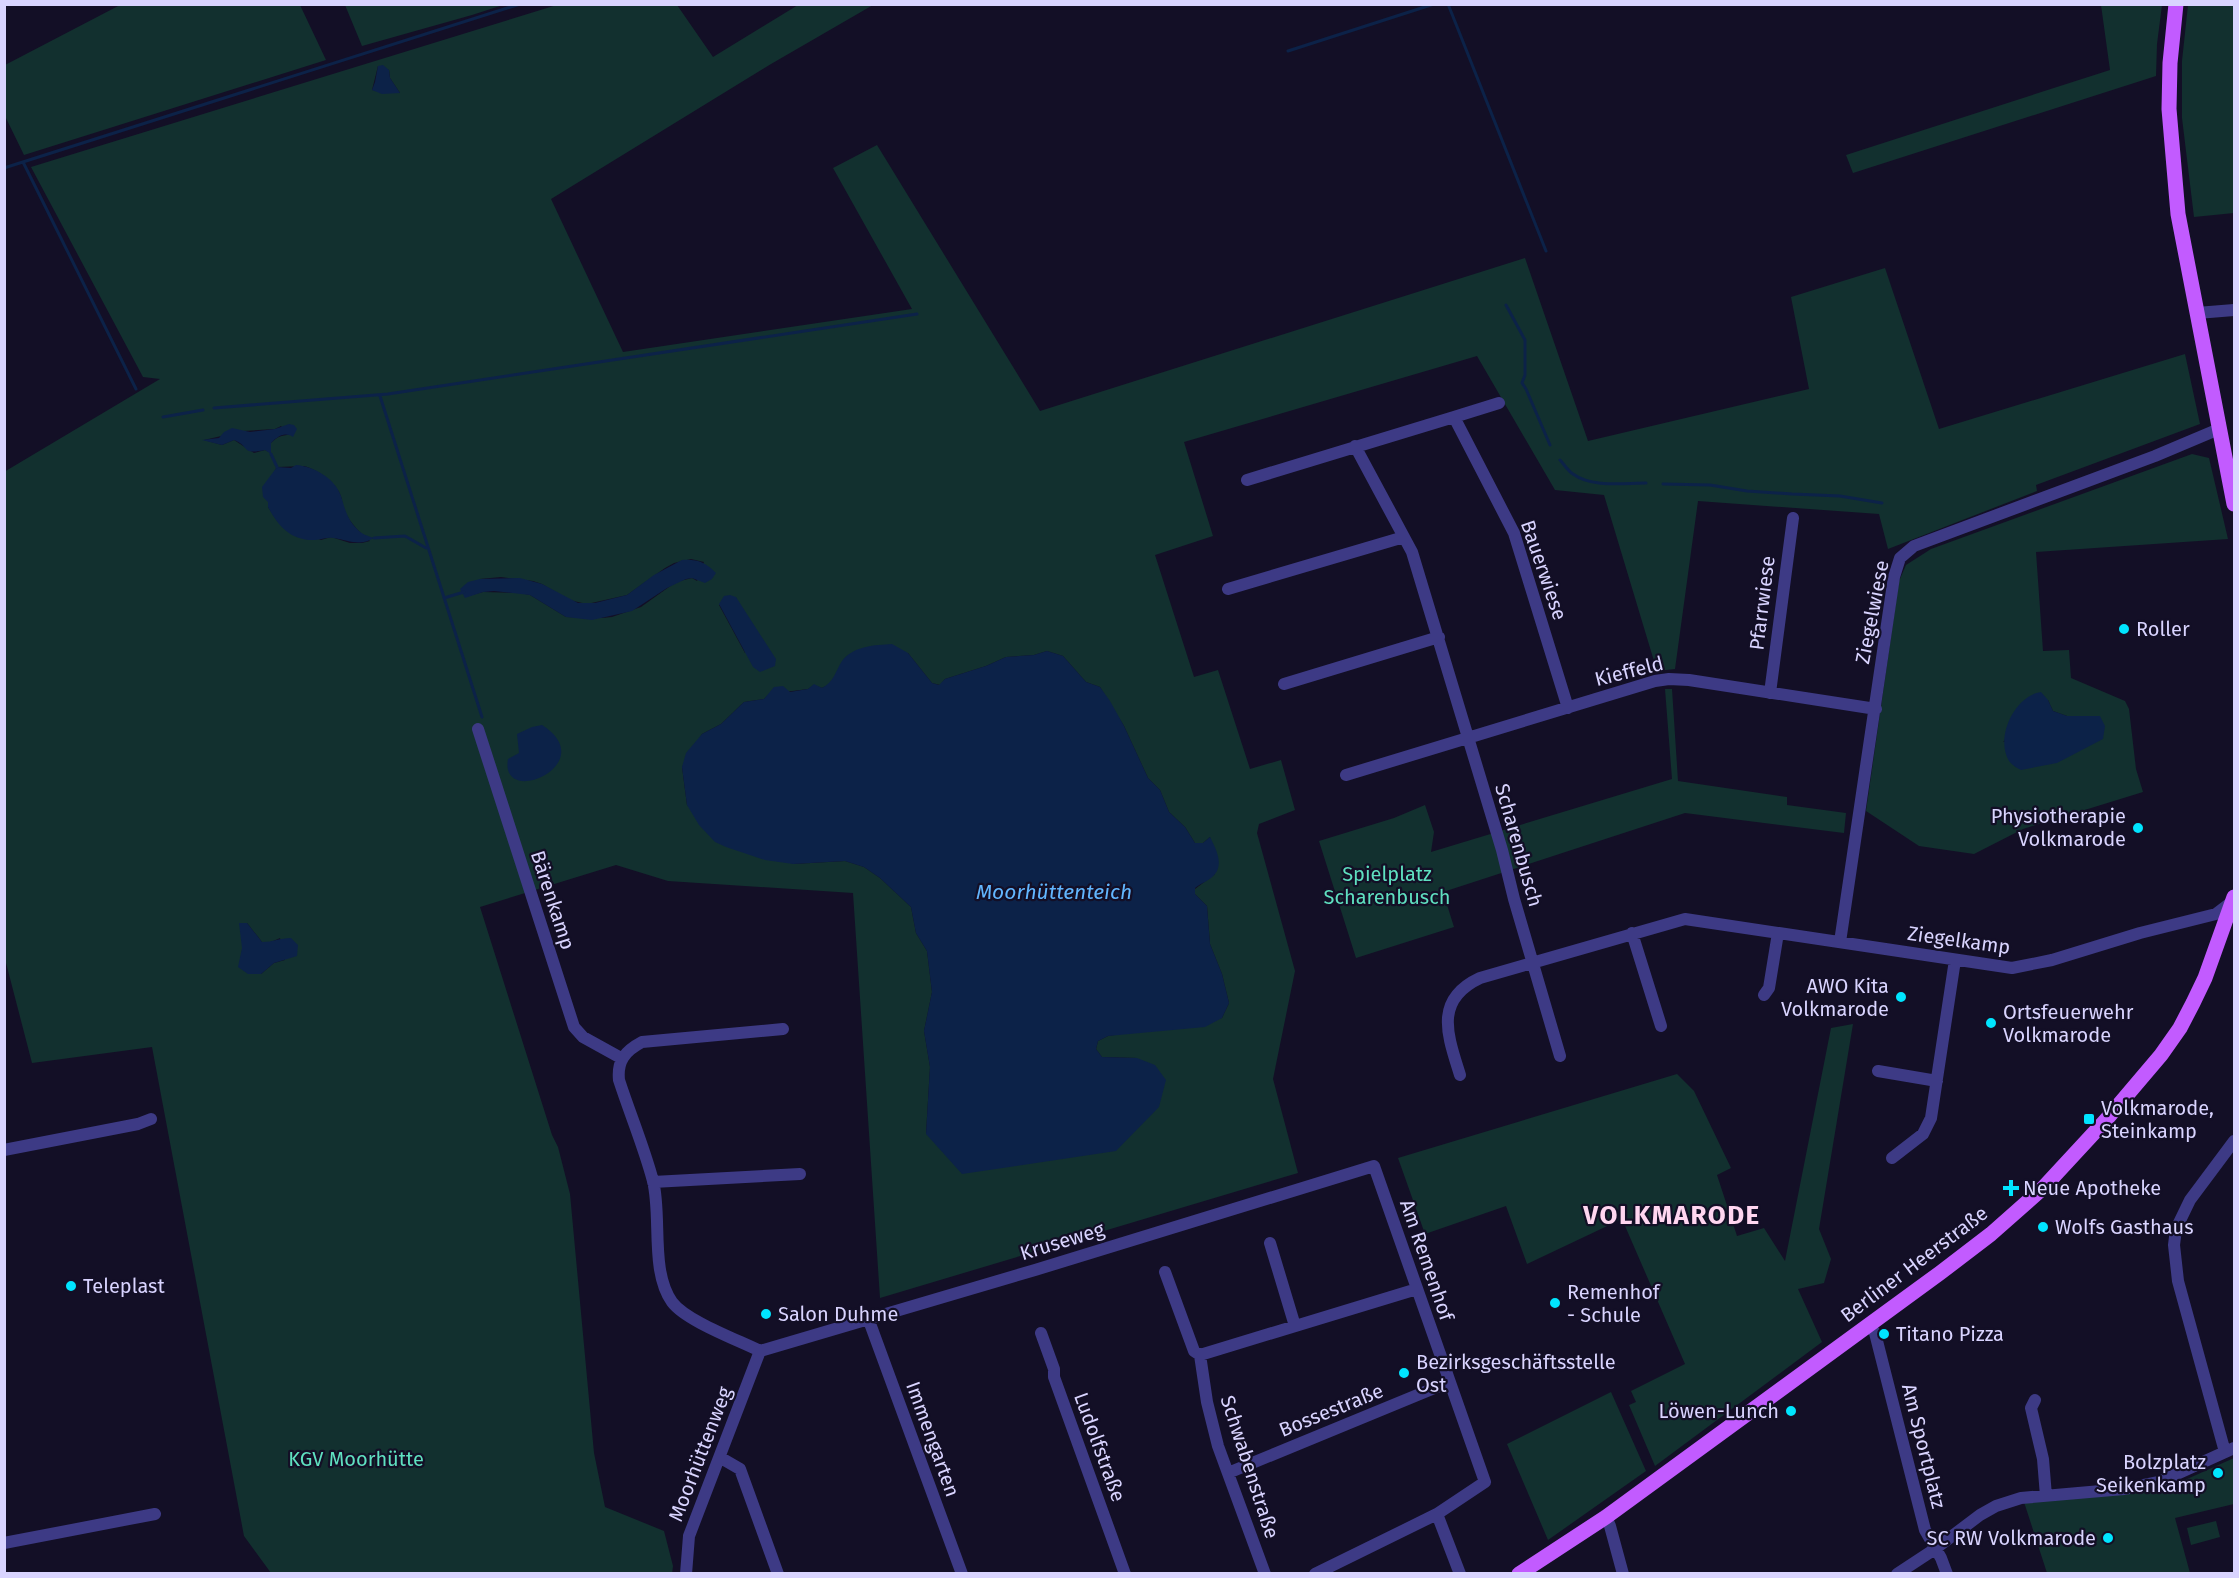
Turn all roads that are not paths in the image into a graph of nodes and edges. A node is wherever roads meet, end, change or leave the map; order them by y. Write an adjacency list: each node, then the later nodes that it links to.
1 (2176, 4): 3 (main road)
2 (2235, 310): 3 (street)
3 (2197, 313): 6 (main road)
4 (1499, 403): 5 (street)
5 (1454, 417): 7 (street); 16 (street, Bauerwiese)
6 (2219, 429): 9 (main road); 17 (street, Ziegelwiese)
7 (1355, 446): 8 (street); 11 (street, Scharenbusch)
8 (1246, 480)
9 (2235, 504)
10 (1792, 518): 15 (street, Pfarrwiese)
11 (1404, 537): 12 (street); 13 (street, Scharenbusch)
12 (1228, 590)
13 (1439, 637): 14 (street); 19 (street, Scharenbusch)
14 (1284, 684)
15 (1770, 693): 16 (street, Kieffeld); 17 (street, Kieffeld)
16 (1568, 708): 19 (street, Kieffeld)
17 (1876, 709): 24 (street, Ziegelwiese)
18 (478, 729): 31 (street, Bärenkamp)
19 (1468, 738): 20 (street); 26 (street, Scharenbusch)
20 (1346, 775)
21 (2234, 900): 25 (street, Ziegelkamp); 46 (main road, Berliner Heerstraße)
22 (1632, 933): 23 (street, Ziegelkamp); 26 (street, Ziegelkamp); 28 (street)
23 (1778, 933): 24 (street, Ziegelkamp); 27 (street)
24 (1840, 942): 25 (street, Ziegelkamp)
25 (1955, 960): 34 (street)
26 (1533, 962): 30 (street); 33 (street, Ziegelkamp)
27 (1764, 995)
28 (1661, 1026)
29 (783, 1029): 31 (street)
30 (1560, 1056)
31 (621, 1059): 41 (street)
32 (1878, 1071): 34 (street)
33 (1460, 1075)
34 (1937, 1081): 38 (street)
35 (151, 1119): 37 (street)
36 (2235, 1141): 53 (street)
37 (4, 1150)
38 (1892, 1158)
39 (1374, 1166): 44 (street, Am Remenhof); 45 (street, Kruseweg)
40 (800, 1174): 41 (street)
41 (653, 1182): 49 (street)
42 (1270, 1243): 47 (street)
43 (1165, 1272): 50 (street, Schwabenstraße)
44 (1417, 1290): 47 (street); 51 (street, Am Remenhof)
45 (868, 1318): 49 (street, Kruseweg); 64 (street, Immengarten)
46 (1869, 1324): 59 (main road, Berliner Heerstraße); 61 (street, Am Sportplatz)
47 (1296, 1326): 50 (street)
48 (1041, 1333): 65 (street, Ludolfstraße)
49 (760, 1351): 54 (street, Moorhüttenweg)
50 (1200, 1355): 55 (street, Schwabenstraße)
51 (1449, 1382): 55 (street, Bossestraße); 58 (street, Am Remenhof)
52 (2035, 1400): 56 (street)
53 (2230, 1450): 56 (street)
54 (721, 1458): 62 (street, Moorhüttenweg); 63 (street)
55 (1228, 1473): 66 (street, Schwabenstraße)
56 (2046, 1496): 61 (street)
57 (155, 1514): 60 (street)
58 (1437, 1514): 67 (street); 68 (street)
59 (1606, 1517): 69 (main road, Berliner Heerstraße); 70 (street)
60 (4, 1543)
61 (1935, 1549): 71 (street); 72 (street, Am Sportplatz)
62 (686, 1574)
63 (777, 1574)
64 (962, 1574)
65 (1125, 1574)
66 (1265, 1574)
67 (1315, 1574)
68 (1461, 1574)
69 (1519, 1574)
70 (1623, 1574)
71 (1897, 1574)
72 (1947, 1574)

